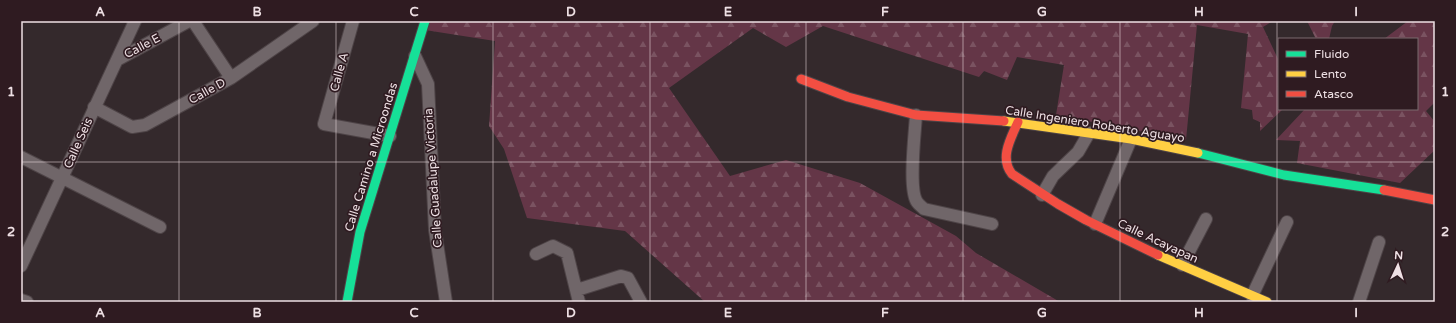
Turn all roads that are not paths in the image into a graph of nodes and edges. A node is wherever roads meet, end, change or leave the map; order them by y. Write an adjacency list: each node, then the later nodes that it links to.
1 (135, 21): 8 (street, Calle Seis)
2 (189, 21): 8 (street, Calle E)
3 (193, 21): 9 (street)
4 (313, 21): 9 (street, Calle D)
5 (353, 21): 15 (street, Calle A)
6 (425, 21): 7 (street, Calle Camino a Microondas)
7 (415, 56): 15 (street, Calle Camino a Microondas); 36 (street, Calle Guadalupe Victoria)
8 (117, 60): 11 (street, Calle Seis)
9 (231, 78): 11 (street, Calle D)
10 (801, 79): 12 (street, Calle Ingeniero Roberto Aguayo)
11 (94, 107): 18 (street, Calle Seis)
12 (916, 115): 13 (street, Calle Ingeniero Roberto Aguayo); 23 (street)
13 (1018, 122): 14 (street, Calle Ingeniero Roberto Aguayo); 19 (street, Calle Acayapan)
14 (1089, 133): 16 (street, Calle Ingeniero Roberto Aguayo); 19 (street)
15 (390, 136): 35 (street, Calle Camino a Microondas)
16 (1131, 139): 20 (street, Calle Ingeniero Roberto Aguayo); 24 (street)
17 (21, 157): 18 (street)
18 (62, 178): 25 (street); 27 (street, Calle Seis)
19 (1042, 195): 24 (street, Calle Acayapan)
20 (1435, 200)
21 (1206, 220): 30 (street)
22 (1286, 222): 32 (street)
23 (992, 224)
24 (1096, 224): 30 (street, Calle Acayapan)
25 (160, 227)
26 (1379, 242): 39 (street)
27 (24, 253): 29 (street, Calle Seis)
28 (536, 254): 31 (street)
29 (21, 266)
30 (1182, 266): 32 (street, Calle Acayapan)
31 (578, 296): 37 (street)
32 (1252, 296): 38 (street, Calle Acayapan)
33 (21, 300): 34 (street)
34 (27, 302)
35 (347, 302)
36 (446, 302)
37 (641, 302)
38 (1267, 302)
39 (1359, 302)

